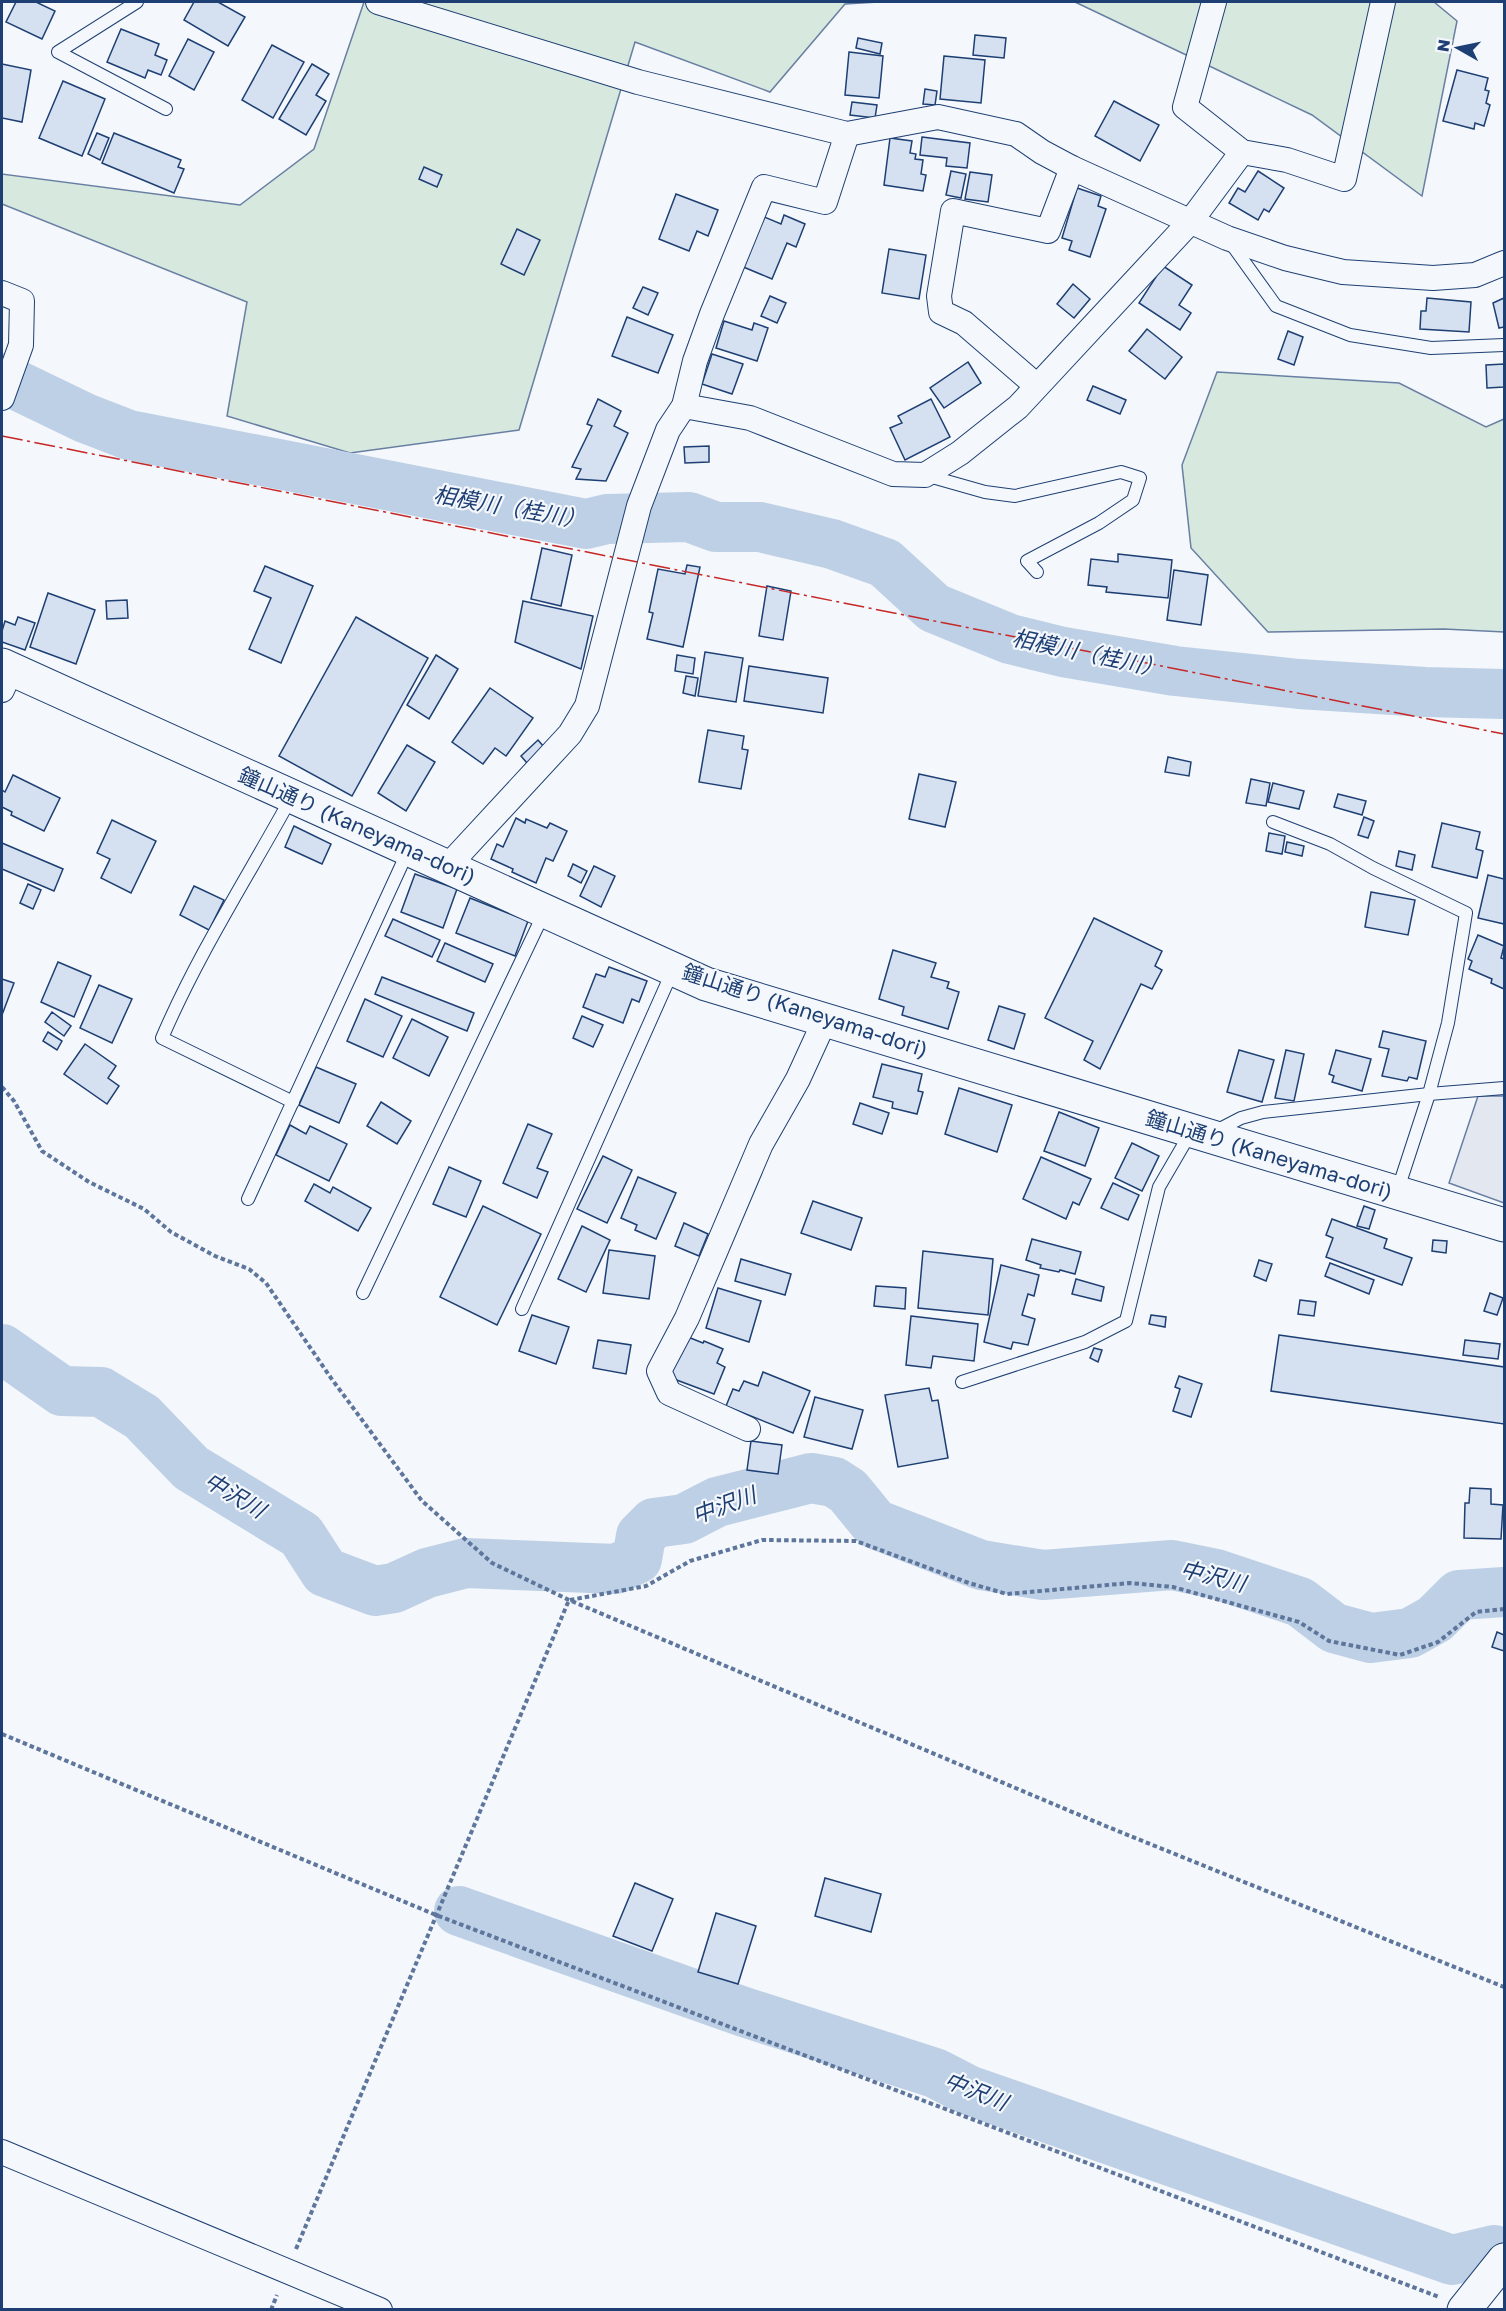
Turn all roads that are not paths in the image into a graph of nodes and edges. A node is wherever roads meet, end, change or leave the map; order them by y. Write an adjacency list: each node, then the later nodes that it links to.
1 (137, 2): 5 (lane)
2 (378, 2): 6 (street)
3 (1214, 2): 7 (street)
4 (1383, 2): 7 (street)
5 (166, 109)
6 (847, 134): 8 (street); 16 (street)
7 (1242, 152): 9 (street)
8 (1072, 168): 9 (street); 14 (street)
9 (1190, 222): 10 (street); 14 (street)
10 (1227, 238): 11 (street); 13 (lane)
11 (1504, 263)
12 (2, 293): 15 (street)
13 (1504, 345)
14 (1037, 386): 17 (street)
15 (2, 398)
16 (684, 406): 17 (street); 23 (street)
17 (925, 475): 18 (lane)
18 (1037, 572)
19 (5, 675): 20 (street, 鐘山通り (Kaneyama-dori))
20 (291, 796): 22 (street, 鐘山通り (Kaneyama-dori)); 29 (lane)
21 (1273, 822): 28 (lane)
22 (409, 850): 23 (street, 鐘山通り (Kaneyama-dori)); 29 (lane)
23 (447, 867): 24 (street, 鐘山通り (Kaneyama-dori))
24 (545, 911): 25 (street, 鐘山通り (Kaneyama-dori)); 34 (lane)
25 (673, 969): 26 (street, 鐘山通り (Kaneyama-dori)); 35 (lane)
26 (825, 1020): 30 (street, 鐘山通り (Kaneyama-dori)); 37 (street)
27 (1504, 1088): 28 (lane)
28 (1429, 1094): 30 (lane); 31 (lane)
29 (293, 1102): 32 (lane)
30 (1200, 1133): 31 (street, 鐘山通り (Kaneyama-dori)); 36 (lane)
31 (1396, 1193): 33 (street, 鐘山通り (Kaneyama-dori))
32 (248, 1199)
33 (1504, 1226)
34 (363, 1293)
35 (522, 1309)
36 (962, 1382)
37 (748, 1429)
38 (2, 2152): 41 (street)
39 (1504, 2260): 40 (street)
40 (1465, 2308)
41 (380, 2310)

